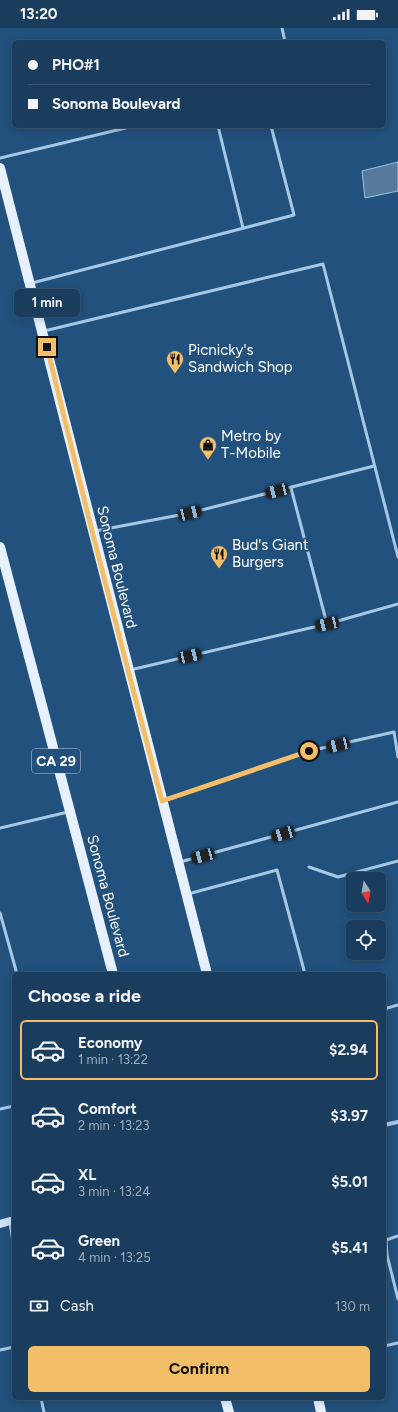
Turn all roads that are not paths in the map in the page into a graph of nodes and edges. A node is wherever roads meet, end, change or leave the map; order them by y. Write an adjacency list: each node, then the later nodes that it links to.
1 (282, 28): 2 (lane)
2 (285, 40)
3 (126, 128): 6 (lane)
4 (218, 128): 8 (lane)
5 (272, 128): 8 (lane)
6 (0, 158)
7 (0, 168): 9 (main road, Sonoma Boulevard)
8 (243, 228): 9 (lane)
9 (31, 283): 10 (main road, Sonoma Boulevard)
10 (43, 331): 11 (lane); 13 (main road, Sonoma Boulevard)
11 (374, 466): 12 (lane); 15 (lane)
12 (291, 488): 13 (lane); 17 (lane)
13 (92, 531): 18 (main road, Sonoma Boulevard)
14 (0, 547): 22 (main road, Sonoma Boulevard / CA 29)
15 (398, 557)
16 (398, 604): 17 (lane)
17 (327, 624): 18 (lane)
18 (128, 671): 20 (main road, Sonoma Boulevard)
19 (398, 757): 20 (lane)
20 (162, 801): 25 (main road, Sonoma Boulevard)
21 (398, 802): 25 (lane)
22 (70, 812): 23 (lane); 30 (main road, Sonoma Boulevard / CA 29)
23 (0, 828)
24 (398, 861): 26 (lane)
25 (178, 863): 27 (main road, Sonoma Boulevard)
26 (309, 867)
27 (186, 894): 31 (main road, Sonoma Boulevard); 32 (lane)
28 (0, 913): 29 (lane)
29 (16, 972)
30 (112, 972)
31 (206, 972)
32 (305, 972)
33 (398, 1005): 34 (lane)
34 (386, 1008)
35 (12, 1106): 36 (lane)
36 (0, 1109)
37 (398, 1122): 38 (street)
38 (386, 1125)
39 (12, 1221): 40 (street)
40 (0, 1224)
41 (398, 1236): 42 (lane)
42 (398, 1299)
43 (398, 1343): 44 (lane)
44 (386, 1346)
45 (12, 1347): 46 (lane)
46 (0, 1350)
47 (41, 1400): 50 (lane)
48 (226, 1400): 51 (main road)
49 (318, 1400): 52 (main road)
50 (44, 1412)
51 (229, 1412)
52 (321, 1412)

